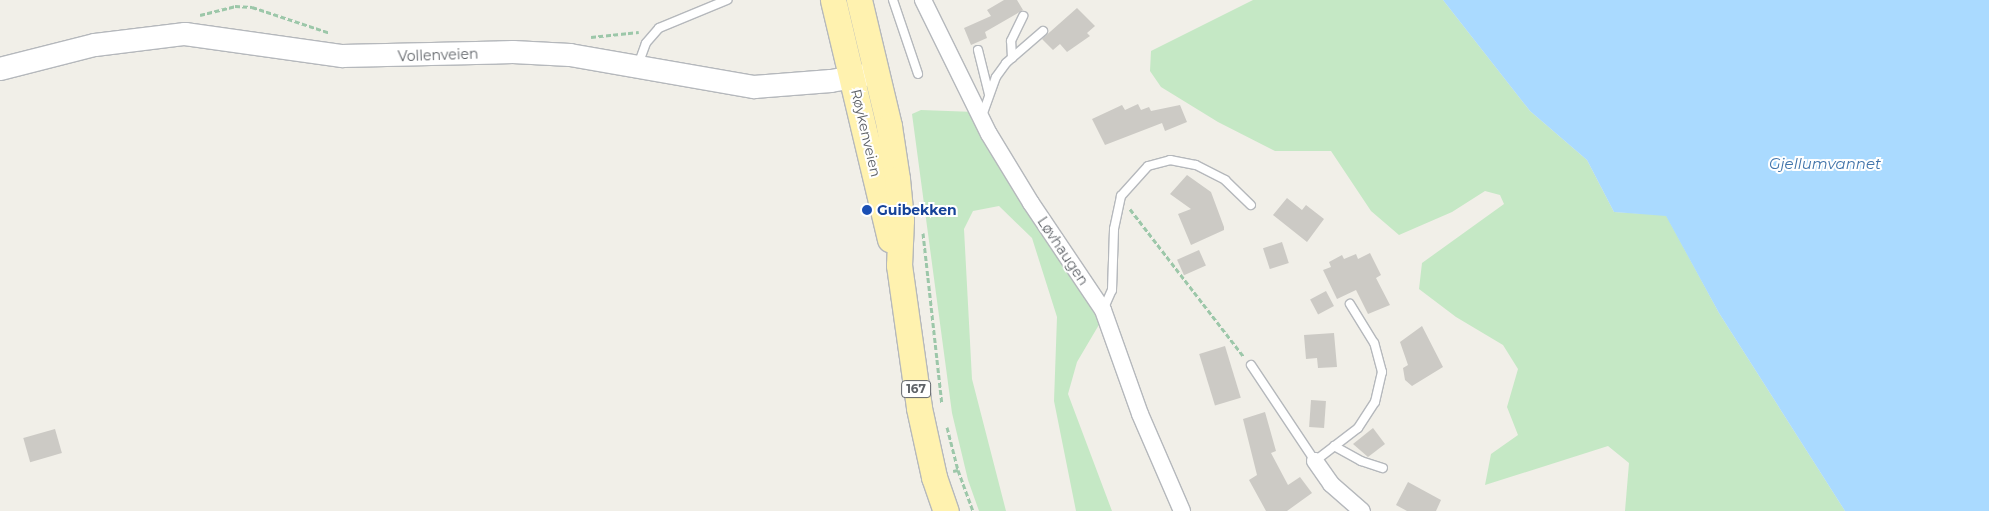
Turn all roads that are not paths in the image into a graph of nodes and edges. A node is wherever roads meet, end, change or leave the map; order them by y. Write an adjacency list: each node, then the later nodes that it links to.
1 (727, 0): 10 (lane)
2 (834, 0): 13 (main road, Røykenveien / 167)
3 (859, 0): 13 (main road, Røykenveien / 167)
4 (893, 0): 12 (lane)
5 (922, 0): 15 (street, Løvhaugen)
6 (1023, 16): 9 (lane)
7 (1043, 31): 9 (lane)
8 (978, 50): 14 (lane)
9 (1012, 58): 14 (lane)
10 (638, 66): 11 (main road, Vollenveien); 13 (main road, Vollenveien)
11 (0, 70)
12 (918, 74)
13 (865, 75): 23 (main road, Røykenveien / 167)
14 (989, 94): 15 (lane)
15 (981, 118): 18 (street, Løvhaugen)
16 (1251, 205): 18 (lane)
17 (1350, 304): 20 (lane)
18 (1103, 310): 24 (street, Løvhaugen)
19 (1251, 365): 21 (lane)
20 (1334, 446): 21 (lane); 22 (lane)
21 (1315, 461): 25 (street)
22 (1383, 468)
23 (942, 509)
24 (1182, 511)
25 (1362, 511)

